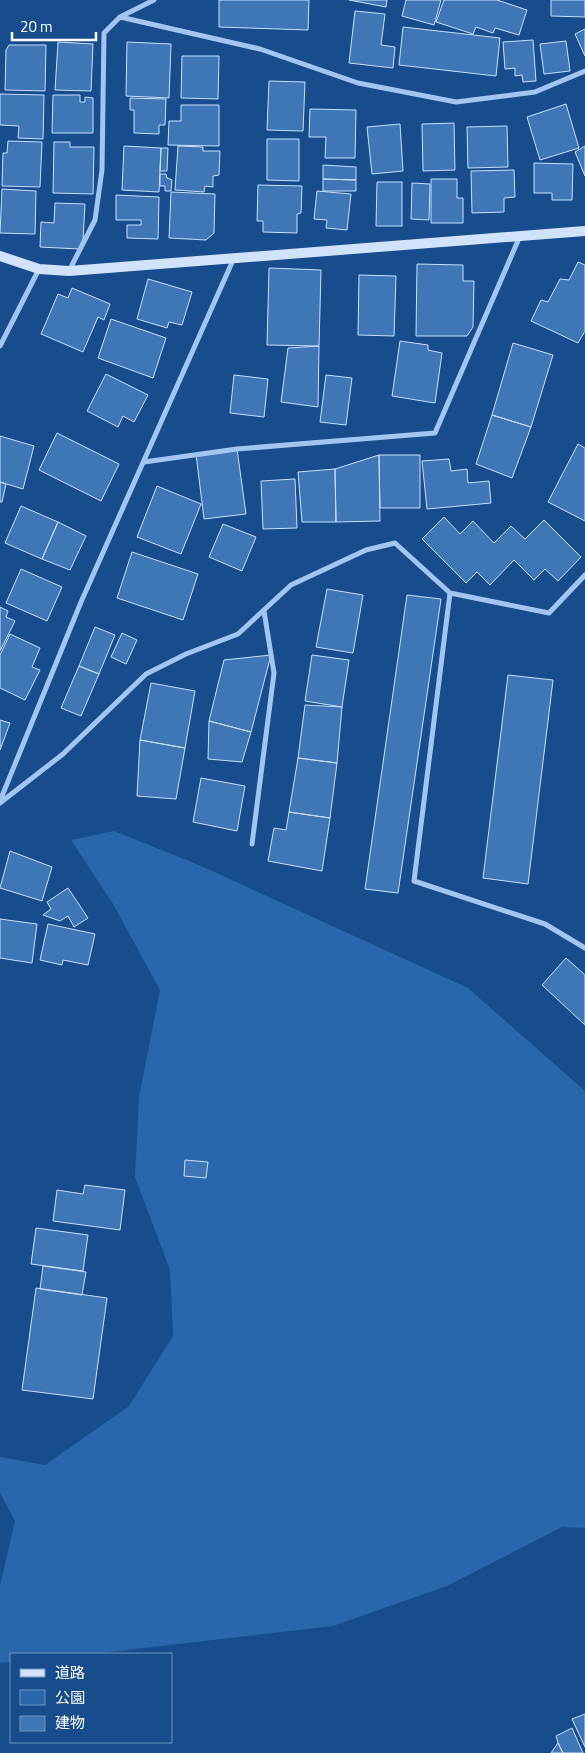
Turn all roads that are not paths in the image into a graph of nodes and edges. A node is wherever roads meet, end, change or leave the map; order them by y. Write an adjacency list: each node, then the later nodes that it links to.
1 (154, 0): 2 (street)
2 (120, 17): 3 (street); 9 (street)
3 (585, 71)
4 (582, 230): 5 (street)
5 (520, 236): 7 (street); 11 (street)
6 (0, 256): 8 (street)
7 (234, 258): 9 (street); 11 (street)
8 (39, 269): 9 (street); 10 (street)
9 (69, 271)
10 (0, 346)
11 (144, 462): 15 (street)
12 (585, 575): 13 (street)
13 (450, 594): 14 (street); 17 (street)
14 (264, 611): 15 (street); 16 (street)
15 (0, 802)
16 (252, 844)
17 (585, 948)

